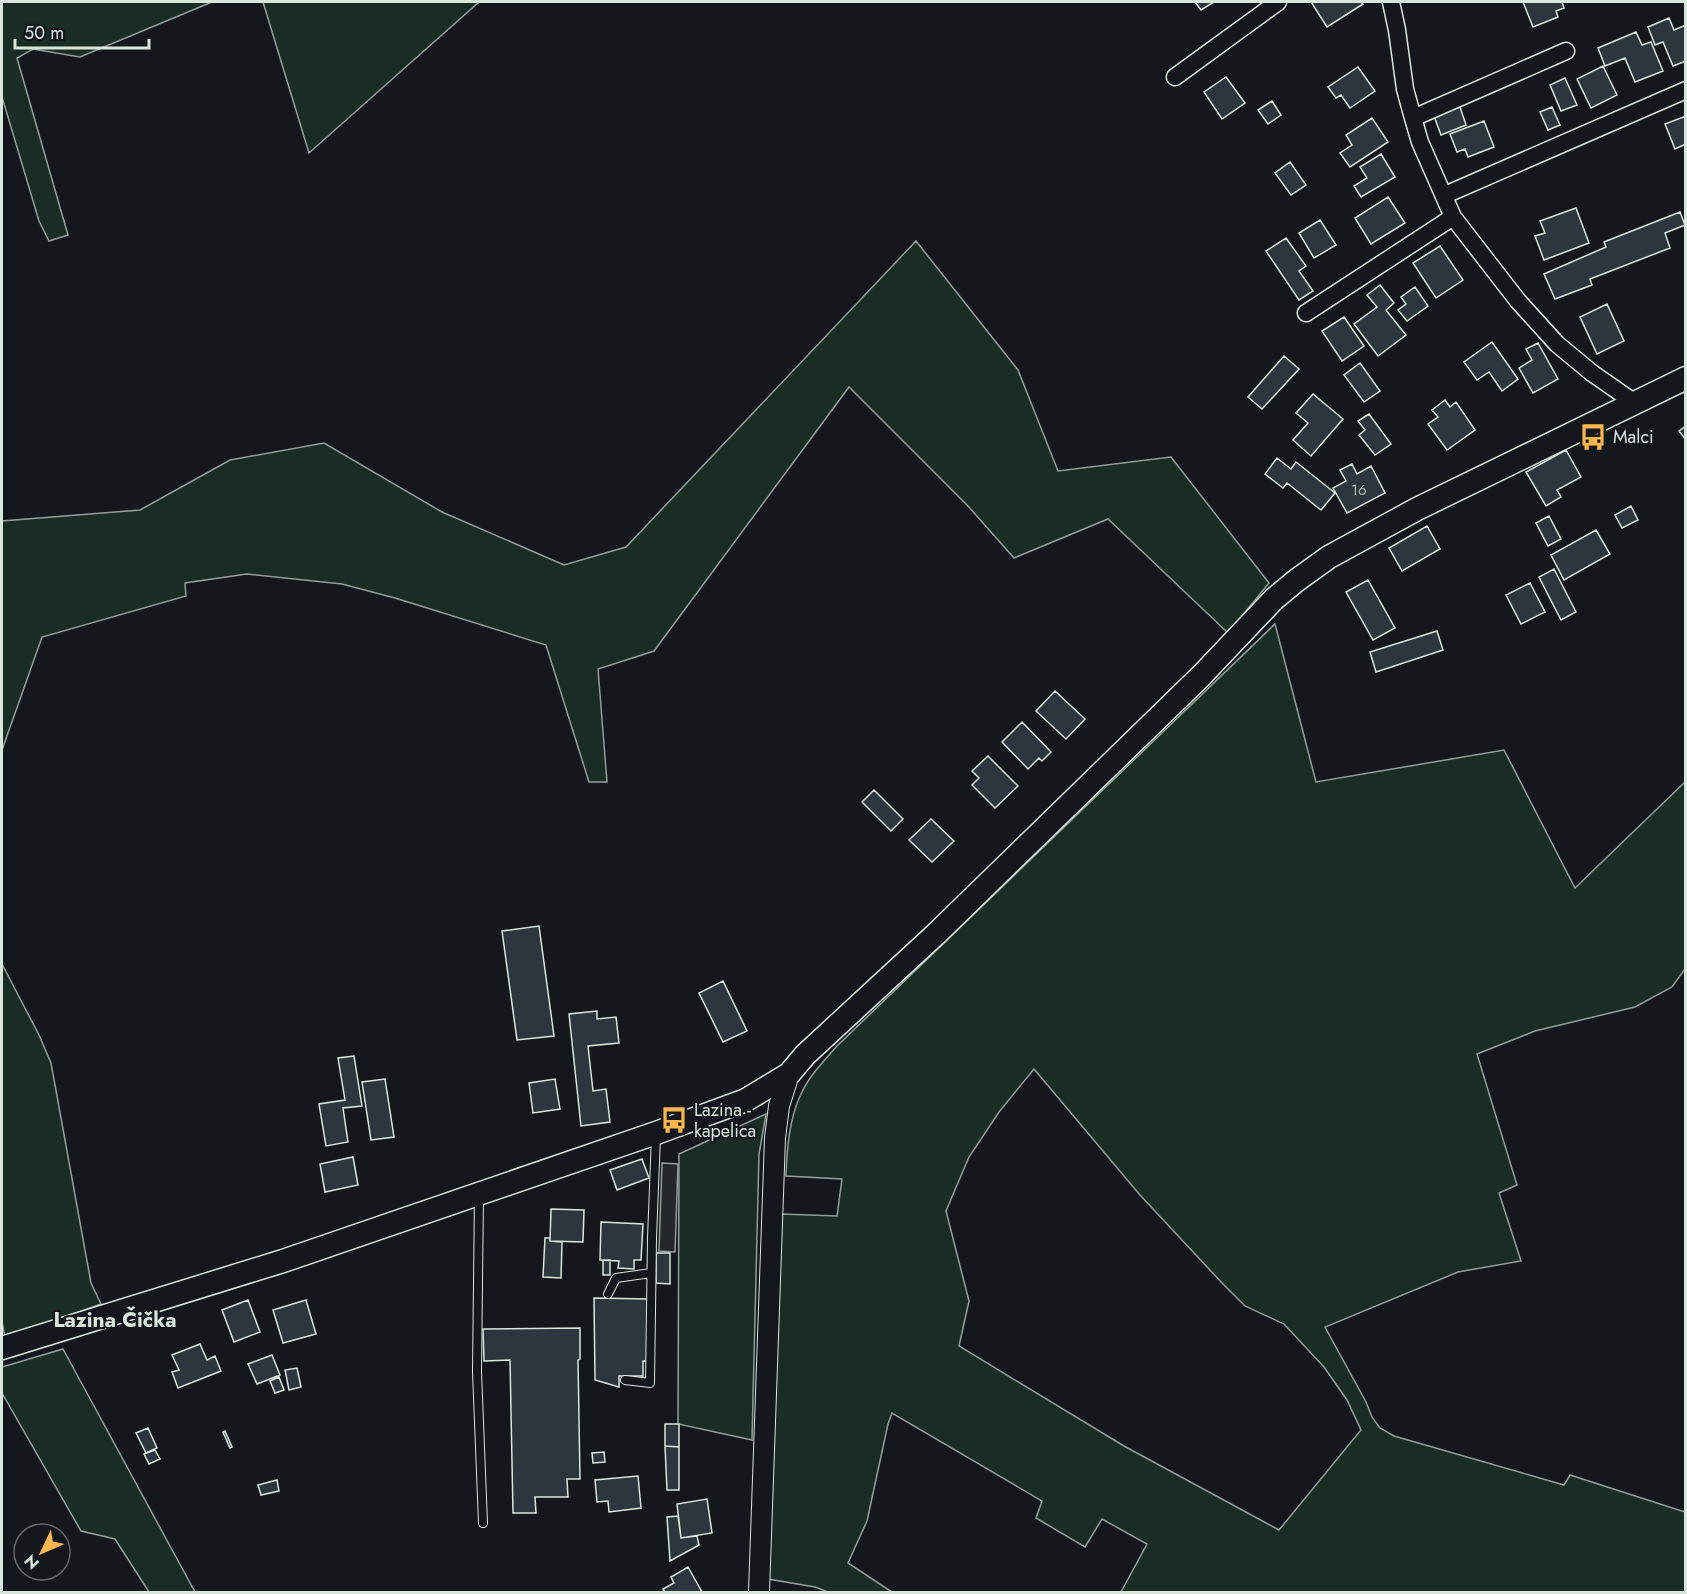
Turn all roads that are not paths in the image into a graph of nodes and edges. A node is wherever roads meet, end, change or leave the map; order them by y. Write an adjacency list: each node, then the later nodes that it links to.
1 (1278, 2): 4 (street)
2 (1391, 2): 6 (street)
3 (1566, 51): 6 (street)
4 (1175, 77)
5 (1686, 90): 7 (street)
6 (1413, 118): 7 (street)
7 (1445, 195): 8 (street)
8 (1453, 217): 9 (street); 11 (street)
9 (1306, 313)
10 (1686, 378): 11 (main road)
11 (1635, 403): 12 (main road)
12 (789, 1074): 13 (main road); 20 (street)
13 (656, 1133): 14 (main road); 15 (lane)
14 (479, 1194): 17 (main road); 19 (lane)
15 (651, 1273): 16 (lane); 18 (lane)
16 (608, 1294)
17 (2, 1348)
18 (625, 1380)
19 (483, 1523)
20 (759, 1593)

